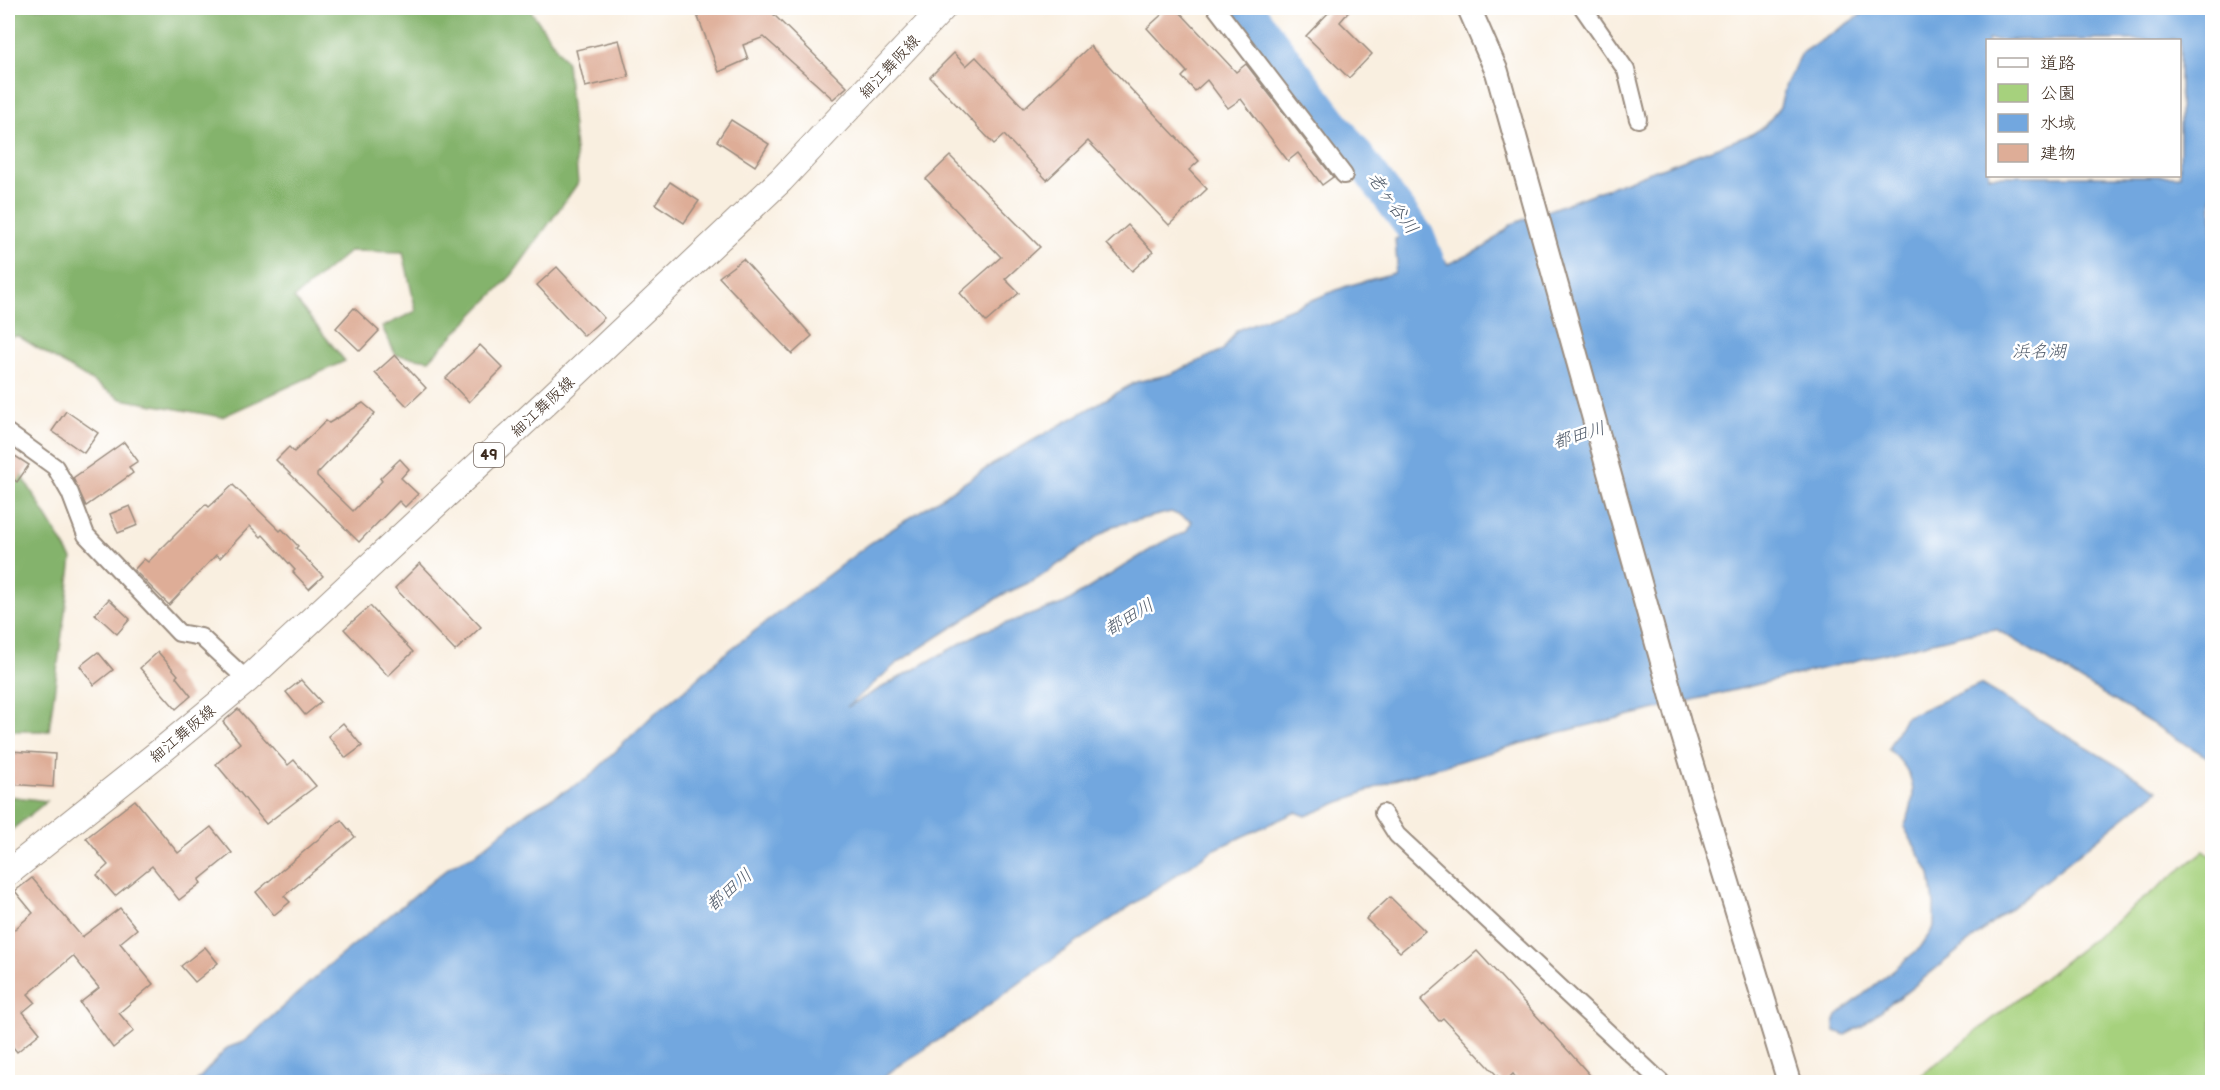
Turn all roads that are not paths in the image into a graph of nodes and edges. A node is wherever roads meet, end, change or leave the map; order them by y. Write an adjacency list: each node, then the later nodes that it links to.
1 (943, 8): 8 (main road, 細江舞阪線 / 49)
2 (1216, 8): 6 (street)
3 (1469, 8): 12 (street)
4 (1583, 8): 5 (street)
5 (1638, 119)
6 (1344, 175)
7 (8, 433): 8 (street)
8 (247, 680): 10 (main road, 細江舞阪線 / 49)
9 (1383, 813): 11 (street)
10 (8, 873)
11 (1661, 1083)
12 (1789, 1083)

